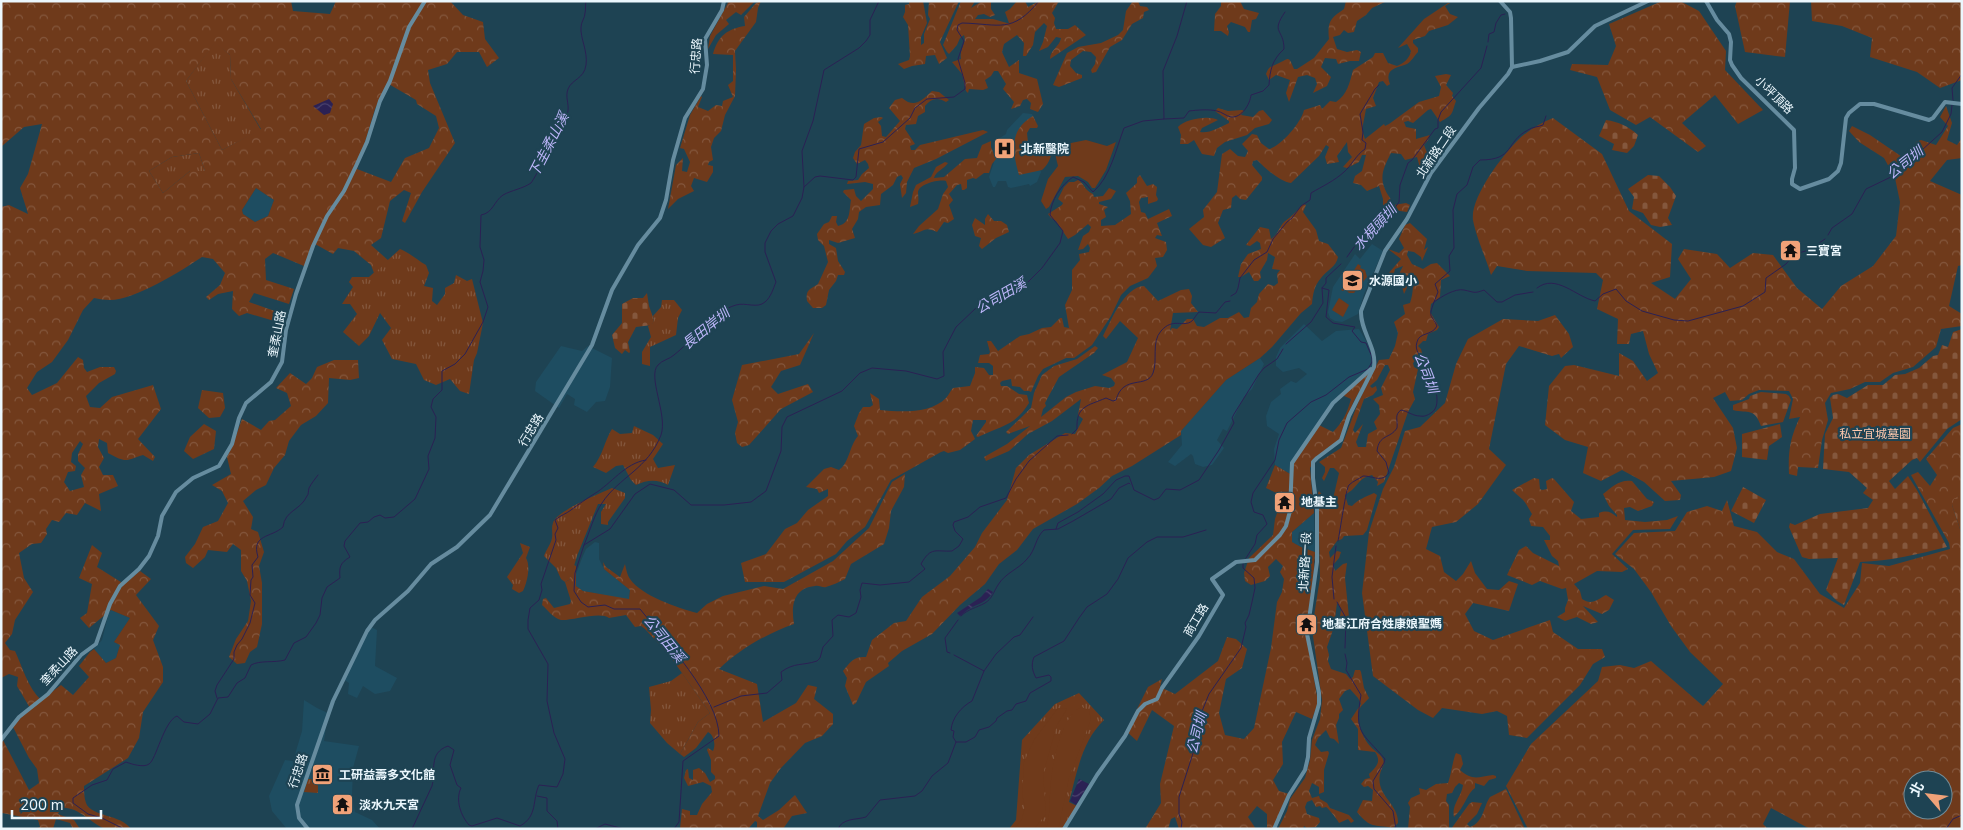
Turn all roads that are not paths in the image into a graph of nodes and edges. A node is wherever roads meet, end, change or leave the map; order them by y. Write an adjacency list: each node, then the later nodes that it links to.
1 (425, 1): 9 (street, 奎柔山路)
2 (724, 1): 10 (street, 行忠路)
3 (1500, 1): 6 (street)
4 (1648, 1): 6 (street)
5 (1706, 1): 7 (street, 小坪頂路)
6 (1512, 67): 8 (street, 北新路二段)
7 (1962, 104)
8 (1374, 367): 11 (street, 商工路); 12 (street, 北新路一段)
9 (1, 740)
10 (308, 829)
11 (1064, 829)
12 (1274, 829)

